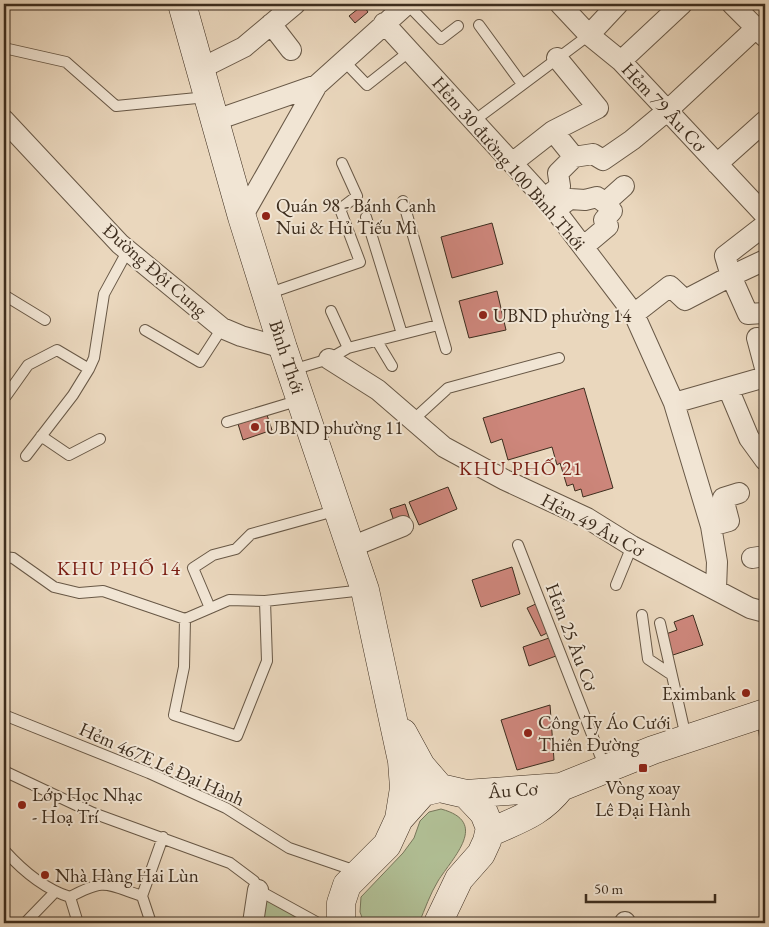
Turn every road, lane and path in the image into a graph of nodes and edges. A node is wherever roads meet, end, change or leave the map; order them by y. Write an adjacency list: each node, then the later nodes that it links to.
1 (182, 4): 19 (main road, Bình Thới)
2 (407, 4): 8 (street); 10 (lane)
3 (560, 4): 12 (street, Hẻm 79 Âu Cơ)
4 (618, 4): 12 (street)
5 (682, 4): 18 (street)
6 (732, 4): 11 (street)
7 (282, 11): 14 (street); 19 (street)
8 (384, 23): 15 (street, Hẻm 30 đường 100 Bình Thới); 17 (street)
9 (479, 25): 20 (lane)
10 (458, 26)
11 (761, 33): 23 (street)
12 (589, 35): 16 (lane); 18 (street, Hẻm 79 Âu Cơ)
13 (4, 48): 22 (lane)
14 (291, 50)
15 (410, 51): 17 (lane); 25 (street, Hẻm 30 đường 100 Bình Thới)
16 (556, 58): 20 (lane); 27 (street)
17 (343, 60): 21 (street)
18 (621, 61): 23 (street, Hẻm 79 Âu Cơ)
19 (200, 69): 22 (main road, Bình Thới)
20 (522, 84): 25 (lane)
21 (317, 85): 22 (street); 37 (street)
22 (212, 108): 37 (main road, Bình Thới)
23 (668, 110): 28 (street); 31 (street, Hẻm 79 Âu Cơ)
24 (4, 120): 41 (street, Đường Đội Cung)
25 (475, 120): 30 (street, Hẻm 30 đường 100 Bình Thới)
26 (765, 121): 31 (street)
27 (553, 131): 28 (street); 30 (street)
28 (574, 157): 35 (street)
29 (342, 163): 44 (lane)
30 (512, 163): 35 (street, Hẻm 30 đường 100 Bình Thới)
31 (717, 164): 36 (street, Hẻm 79 Âu Cơ)
32 (624, 186): 34 (street)
33 (403, 200): 50 (lane)
34 (604, 203): 35 (street); 40 (street)
35 (550, 205): 40 (street, Hẻm 30 đường 100 Bình Thới)
36 (765, 215)
37 (242, 217): 44 (main road, Bình Thới)
38 (366, 217): 53 (lane)
39 (765, 225): 43 (street)
40 (583, 247): 48 (street, Hẻm 30 đường 100 Bình Thới)
41 (128, 250): 51 (street, Đường Đội Cung); 63 (lane)
42 (765, 260): 43 (street)
43 (732, 276): 47 (street); 48 (street)
44 (266, 294): 59 (main road, Bình Thới)
45 (4, 295): 49 (lane)
46 (331, 311): 56 (lane)
47 (765, 313)
48 (634, 314): 68 (street, Hẻm 30 đường 100 Bình Thới)
49 (45, 320)
50 (438, 325): 53 (lane); 57 (lane)
51 (222, 328): 52 (lane); 59 (street, Đường Đội Cung)
52 (145, 330)
53 (402, 334): 55 (lane)
54 (757, 338): 62 (street)
55 (377, 341): 56 (lane); 61 (lane)
56 (348, 348): 60 (lane)
57 (446, 349)
58 (559, 358): 69 (lane)
59 (287, 359): 60 (lane); 67 (main road, Bình Thới)
60 (329, 359): 69 (street, Hẻm 49 Âu Cơ)
61 (392, 366)
62 (765, 368)
63 (89, 369): 66 (lane); 71 (lane)
64 (765, 376): 65 (street)
65 (728, 388): 68 (street); 74 (street)
66 (6, 396)
67 (301, 400): 70 (lane); 76 (main road, Bình Thới)
68 (674, 403): 78 (street, Hẻm 30 đường 100 Bình Thới)
69 (413, 420): 81 (street, Hẻm 49 Âu Cơ)
70 (227, 422)
71 (41, 436): 72 (lane); 73 (lane)
72 (100, 439)
73 (26, 456)
74 (765, 460)
75 (739, 493): 78 (street)
76 (339, 510): 80 (main road, Bình Thới); 87 (lane)
77 (403, 526): 80 (street)
78 (711, 526): 84 (street, Hẻm 30 đường 100 Bình Thới)
79 (518, 545): 97 (lane, Hẻm 25 Âu Cơ)
80 (351, 546): 85 (main road, Bình Thới)
81 (632, 546): 83 (lane); 84 (street, Hẻm 49 Âu Cơ)
82 (4, 557): 90 (lane)
83 (616, 585)
84 (716, 589): 88 (street, Hẻm 49 Âu Cơ)
85 (365, 590): 86 (lane); 93 (main road, Bình Thới)
86 (265, 601): 87 (lane); 90 (lane)
87 (210, 608): 90 (lane)
88 (765, 612)
89 (642, 616): 92 (lane)
90 (185, 619)
91 (660, 623): 92 (lane)
92 (669, 672): 96 (lane)
93 (392, 710): 100 (main road, Bình Thới); 101 (main road, Bình Thới)
94 (4, 715): 105 (lane, Hẻm 467E Lê Đại Hành)
95 (764, 721): 96 (main road, Âu Cơ)
96 (686, 738): 97 (main road, Âu Cơ)
97 (605, 769): 99 (main road, Âu Cơ)
98 (4, 771): 103 (lane)
99 (561, 787): 100 (main road, Âu Cơ); 102 (main road, Âu Cơ)
100 (453, 791): 101 (main road); 102 (main road)
101 (398, 819): 105 (main road)
102 (489, 833): 110 (main road)
103 (163, 837): 106 (lane); 108 (lane)
104 (4, 851): 107 (lane)
105 (360, 872): 111 (main road)
106 (258, 890): 111 (lane); 115 (street)
107 (54, 892): 109 (lane); 112 (lane)
108 (142, 896): 109 (lane); 114 (lane)
109 (70, 897): 113 (lane)
110 (450, 897): 116 (main road); 117 (main road)
111 (333, 922)
112 (24, 923)
113 (78, 923)
114 (151, 923)
115 (254, 923)
116 (438, 923)
117 (451, 923)

